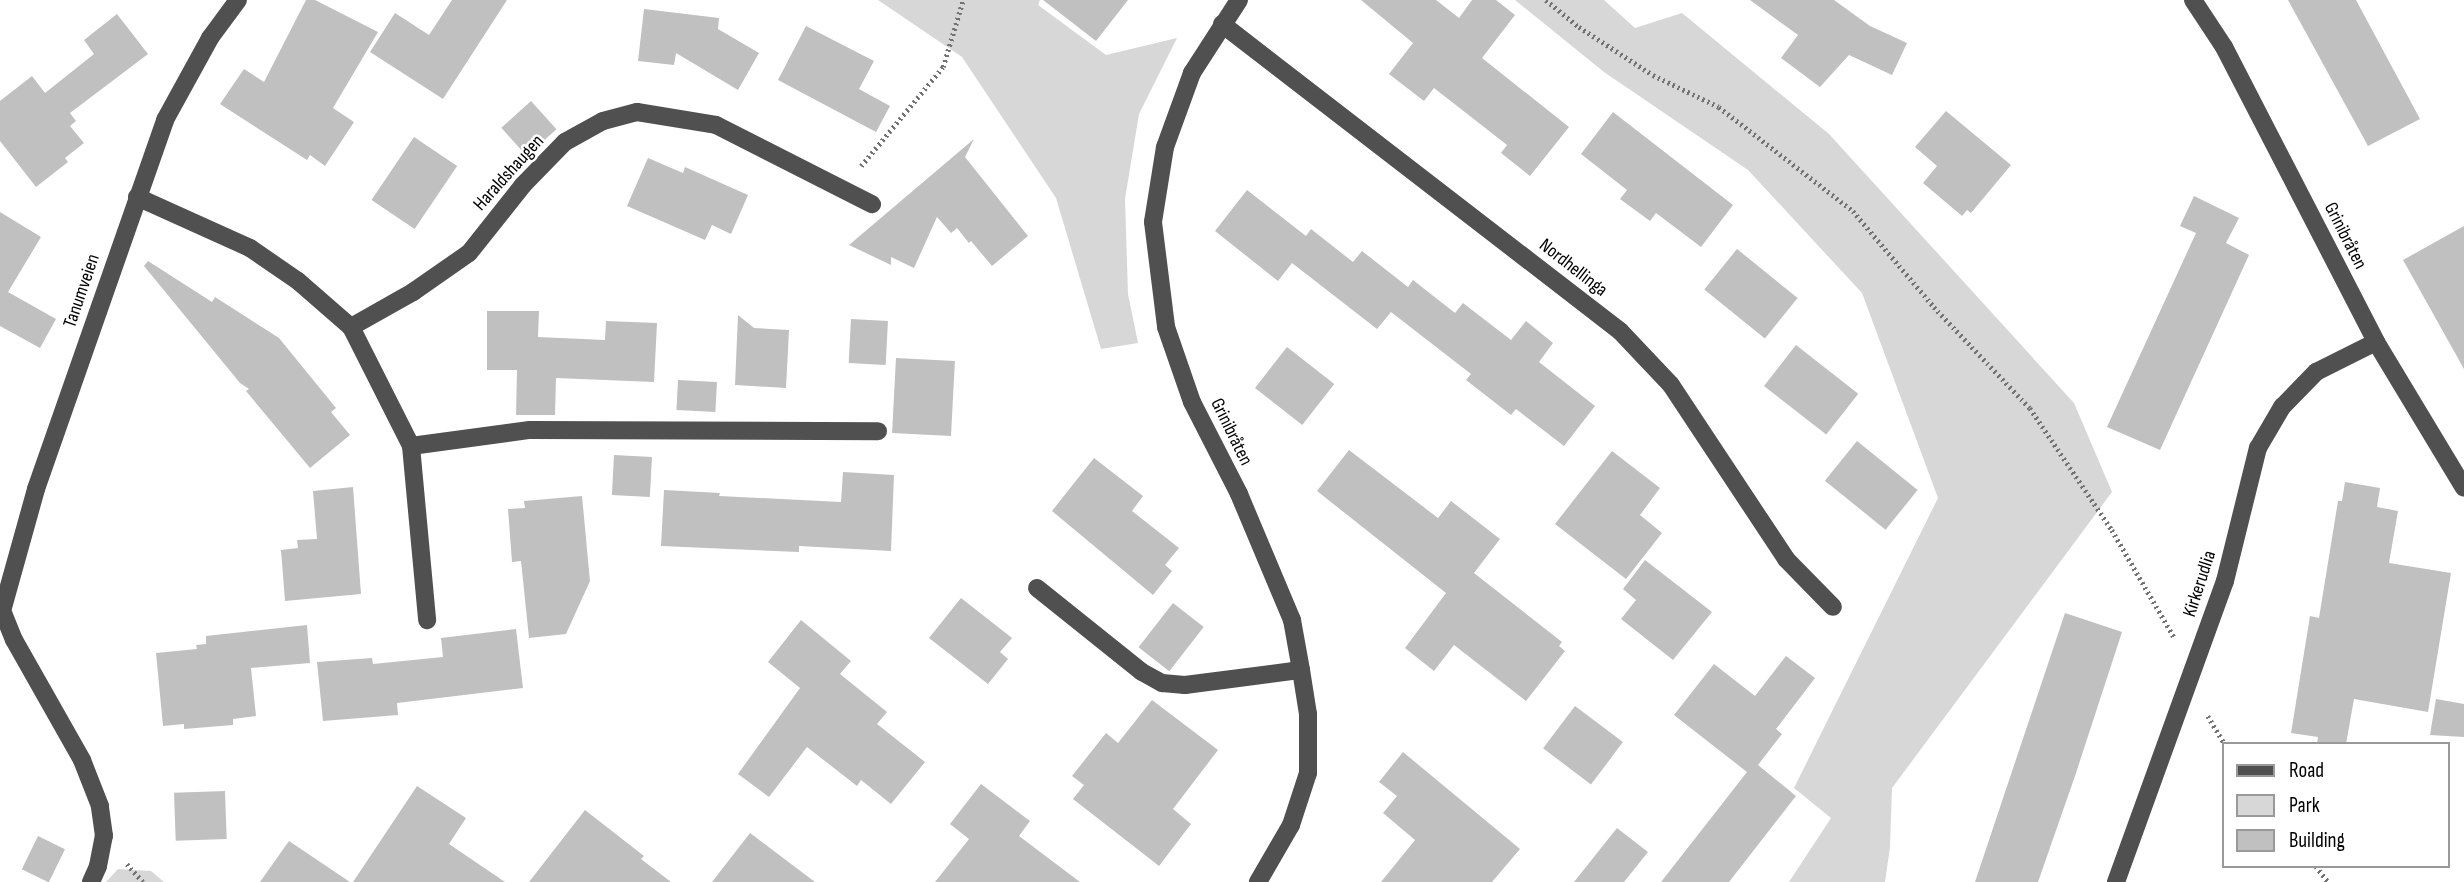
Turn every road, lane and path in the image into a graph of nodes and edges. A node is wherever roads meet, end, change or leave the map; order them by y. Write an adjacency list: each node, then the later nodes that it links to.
1 (238, 0): 8 (street, Tanumveien)
2 (963, 0): 7 (path)
3 (1238, 0): 6 (street, Grinibråten)
4 (1546, 0): 20 (path)
5 (2193, 0): 11 (street, Grinibråten)
6 (1222, 24): 16 (street, Nordhellinga); 19 (street, Grinibråten)
7 (842, 187): 9 (street, Haraldshaugen); 10 (street, Haraldshaugen)
8 (137, 197): 10 (street); 17 (street, Tanumveien)
9 (872, 204)
10 (351, 327): 13 (street)
11 (2376, 342): 14 (street, Grinibråten); 20 (street, Kirkerudlia)
12 (878, 431): 13 (street)
13 (411, 446): 18 (street)
14 (2464, 488)
15 (1037, 588): 19 (street)
16 (1833, 607)
17 (1, 610): 22 (street, Tanumveien)
18 (427, 620)
19 (1301, 670): 23 (street, Grinibråten)
20 (2190, 677): 21 (path); 24 (street, Kirkerudlia)
21 (2224, 742)
22 (91, 882)
23 (1258, 882)
24 (2116, 882)

